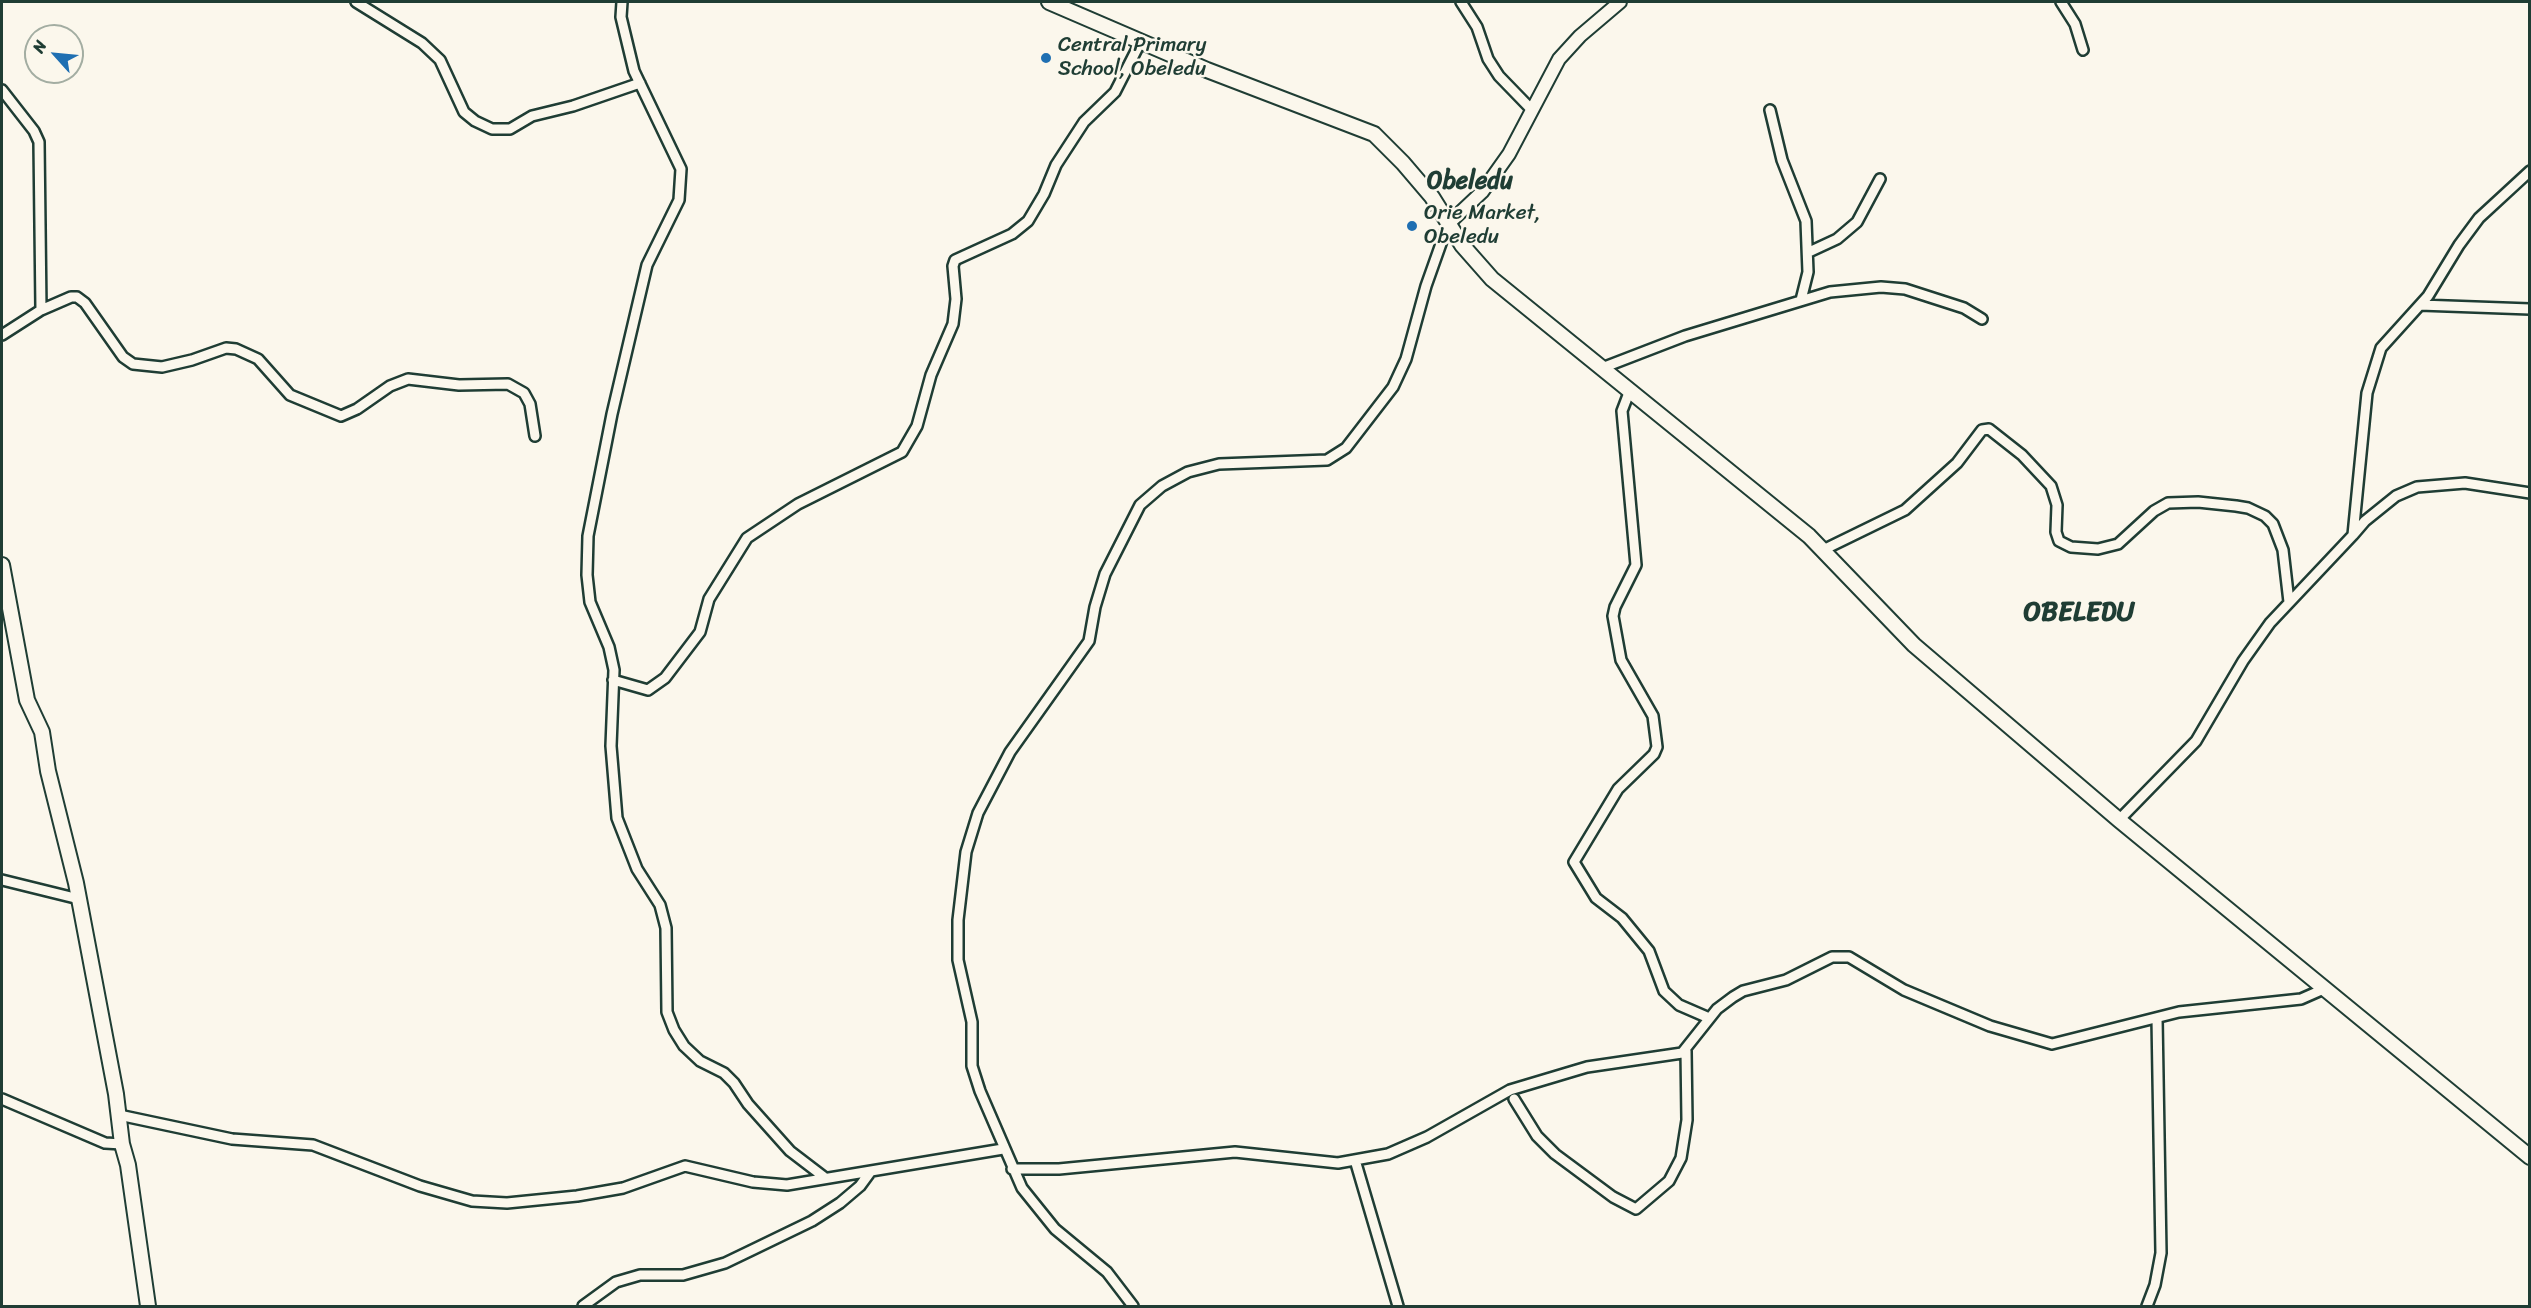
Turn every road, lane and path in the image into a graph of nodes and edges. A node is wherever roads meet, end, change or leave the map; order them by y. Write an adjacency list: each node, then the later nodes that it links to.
1 (356, 2): 9 (street)
2 (622, 2): 9 (street)
3 (1049, 2): 7 (main road)
4 (1461, 2): 11 (street)
5 (1620, 2): 11 (street)
6 (2061, 2): 8 (street)
7 (1141, 41): 15 (main road); 31 (street)
8 (2083, 50)
9 (640, 83): 31 (street)
10 (2, 90): 20 (street)
11 (1531, 109): 15 (street)
12 (1770, 110): 16 (street)
13 (2529, 171): 18 (street)
14 (1880, 179): 16 (street)
15 (1448, 224): 23 (main road); 43 (street)
16 (1809, 252): 17 (street)
17 (1801, 300): 21 (street); 23 (street)
18 (2420, 305): 19 (street); 27 (street)
19 (2529, 309)
20 (41, 310): 22 (street); 25 (street)
21 (1982, 319)
22 (2, 334)
23 (1602, 368): 24 (main road)
24 (1630, 390): 28 (main road); 36 (street)
25 (535, 436)
26 (2529, 493): 27 (street)
27 (2354, 536): 30 (street)
28 (1823, 550): 30 (street); 32 (main road)
29 (2, 565): 34 (main road)
30 (2289, 602): 32 (street)
31 (613, 680): 48 (street)
32 (2119, 820): 35 (main road)
33 (2, 880): 34 (street)
34 (79, 899): 41 (main road)
35 (2326, 988): 37 (street); 44 (main road)
36 (1709, 1018): 37 (street); 38 (street)
37 (2157, 1018): 53 (street)
38 (1686, 1051): 40 (street); 45 (street)
39 (2, 1099): 42 (street)
40 (1514, 1099)
41 (119, 1115): 42 (main road); 48 (street)
42 (122, 1144): 49 (main road)
43 (1003, 1149): 46 (street); 47 (street)
44 (2529, 1157)
45 (1355, 1160): 46 (street); 52 (street)
46 (1012, 1169): 51 (street)
47 (871, 1171): 48 (street); 50 (street)
48 (824, 1177)
49 (148, 1306)
50 (583, 1306)
51 (1133, 1306)
52 (1398, 1306)
53 (2147, 1306)

